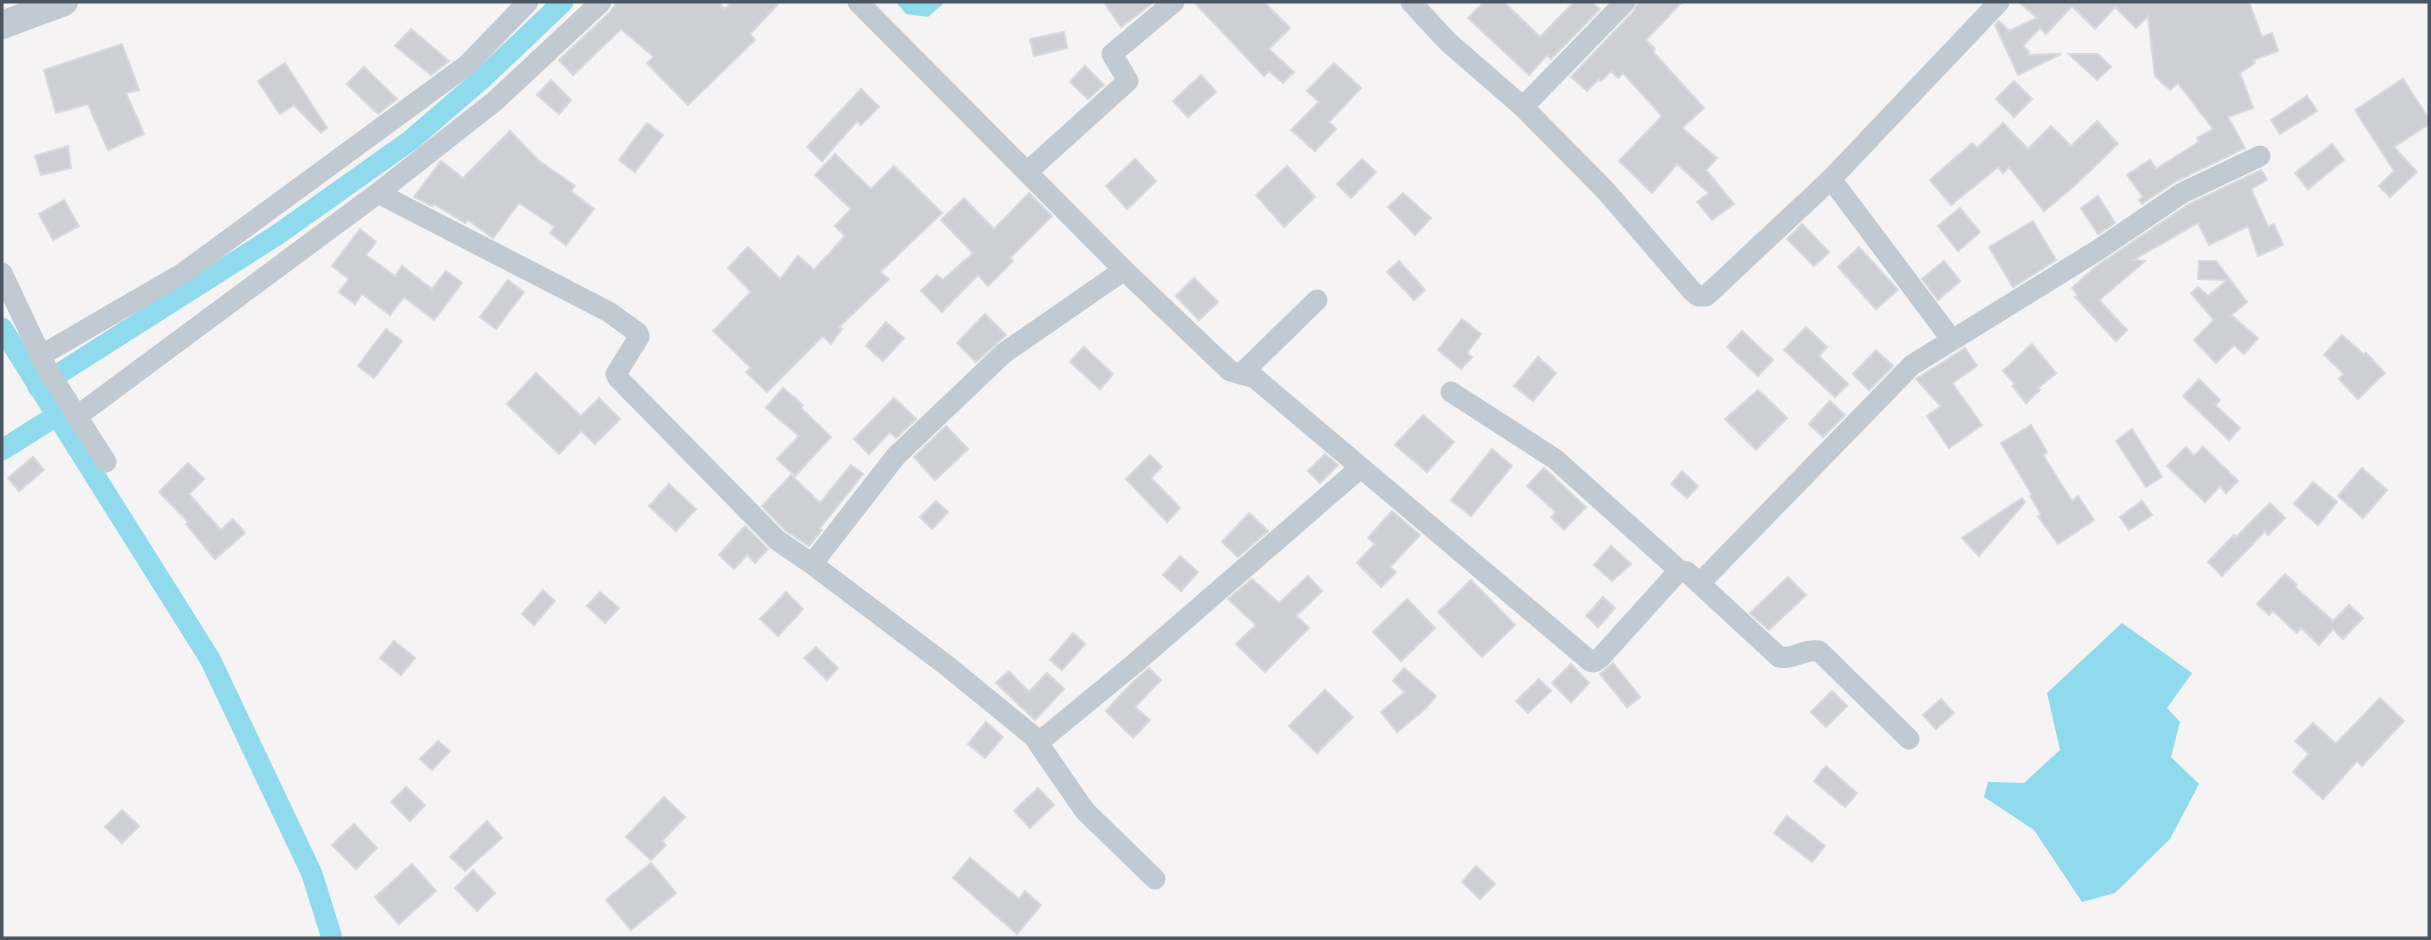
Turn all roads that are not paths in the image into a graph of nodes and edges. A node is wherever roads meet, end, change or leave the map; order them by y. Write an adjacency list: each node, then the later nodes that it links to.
1 (64, 2): 9 (street)
2 (528, 2): 19 (street)
3 (601, 2): 14 (street)
4 (858, 2): 12 (street)
5 (1174, 2): 12 (street)
6 (1411, 2): 10 (street)
7 (1625, 2): 10 (street)
8 (1999, 2): 13 (street)
9 (2, 25)
10 (1523, 107): 13 (street)
11 (2260, 156): 18 (street)
12 (1027, 172): 15 (street)
13 (1831, 179): 18 (street)
14 (377, 193): 22 (street); 25 (street)
15 (1124, 270): 20 (street); 25 (street)
16 (2, 273): 19 (street)
17 (1317, 300): 20 (street)
18 (1952, 340): 27 (street)
19 (43, 363): 22 (street)
20 (1241, 374): 24 (street)
21 (1451, 392): 26 (street)
22 (72, 410): 23 (street)
23 (106, 462)
24 (1360, 468): 26 (street); 29 (street)
25 (812, 564): 29 (street)
26 (1681, 571): 27 (street)
27 (1700, 583): 28 (street)
28 (1909, 739)
29 (1039, 742): 30 (street)
30 (1155, 879)

